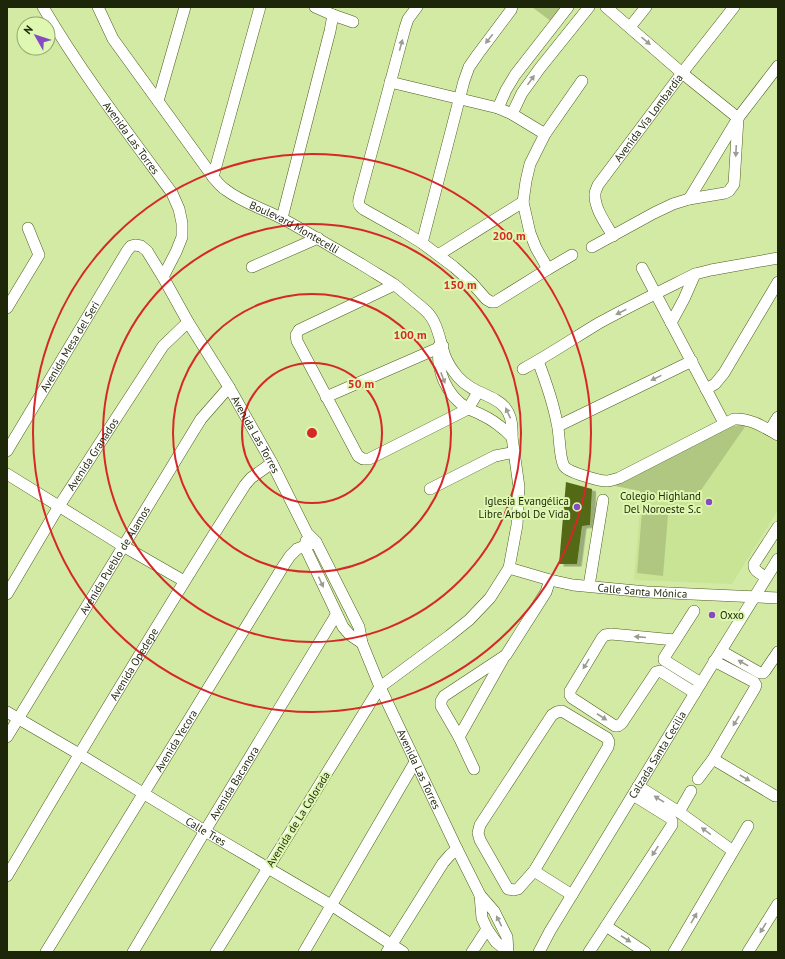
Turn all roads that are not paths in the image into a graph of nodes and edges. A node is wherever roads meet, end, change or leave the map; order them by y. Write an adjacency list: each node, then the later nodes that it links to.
1 (43, 7): 44 (street, Avenida Las Torres)
2 (99, 7): 22 (street, Boulevard Montecelli)
3 (184, 7): 22 (street)
4 (260, 7): 27 (street)
5 (315, 7): 13 (street)
6 (417, 7): 20 (street, one-way to 6)
7 (512, 7): 21 (street, one-way to 21)
8 (589, 7): 15 (street)
9 (606, 7): 16 (street)
10 (734, 7): 18 (street, Avenida Vía Lombardia)
11 (641, 9): 16 (street)
12 (566, 11): 15 (street); 23 (street)
13 (333, 15): 14 (street); 30 (street)
14 (353, 22)
15 (574, 24): 24 (street, one-way to 15)
16 (630, 27): 18 (street, one-way to 18)
17 (778, 66): 25 (street)
18 (682, 73): 25 (street); 32 (street, Avenida Vía Lombardia)
19 (582, 81): 26 (street)
20 (390, 82): 21 (street); 34 (street)
21 (459, 99): 23 (street); 34 (street)
22 (158, 101): 27 (street, Boulevard Montecelli)
23 (498, 108): 24 (street)
24 (512, 114): 26 (street)
25 (738, 118): 28 (street); 28 (street, one-way to 28)
26 (545, 134): 29 (street)
27 (213, 178): 30 (street, Boulevard Montecelli)
28 (689, 199): 32 (street)
29 (523, 202): 37 (street); 41 (street)
30 (282, 218): 33 (street, Boulevard Montecelli)
31 (28, 228): 48 (street)
32 (613, 236): 36 (street)
33 (318, 238): 40 (street); 46 (street, Boulevard Montecelli)
34 (422, 244): 37 (street)
35 (135, 245): 44 (street, Avenida Las Torres); 65 (street, Avenida Mesa del Seri)
36 (592, 247)
37 (438, 255): 41 (street)
38 (572, 255): 41 (street)
39 (778, 258): 43 (street)
40 (252, 268)
41 (548, 268)
42 (642, 268): 47 (street)
43 (695, 274): 47 (street); 50 (street)
44 (163, 277): 49 (street, Avenida Las Torres)
45 (778, 282): 56 (street)
46 (394, 285): 51 (street, Boulevard Montecelli); 58 (street)
47 (656, 294): 50 (street); 52 (street, one-way to 52)
48 (7, 308)
49 (188, 322): 55 (street, Avenida Las Torres); 71 (street, Avenida Granados)
50 (671, 323): 53 (street)
51 (440, 345): 57 (street, Boulevard Montecelli); 58 (street); 59 (street, Boulevard Montecelli, one-way to 59)
52 (538, 361): 54 (street); 62 (street)
53 (692, 361): 56 (street); 62 (street, one-way to 62)
54 (523, 369)
55 (228, 387): 67 (street, Avenida Las Torres); 75 (street, Avenida Pueblo de Alamos)
56 (706, 389): 61 (street)
57 (478, 392): 59 (street); 64 (street, Boulevard Montecelli, one-way to 57)
58 (326, 397): 59 (street)
59 (468, 408): 64 (street, Boulevard Montecelli)
60 (778, 417): 63 (street)
61 (724, 423): 62 (street); 63 (street)
62 (558, 426)
63 (774, 433)
64 (512, 436): 66 (street, Boulevard Montecelli)
65 (7, 451)
66 (515, 452): 69 (street); 78 (street, Boulevard Montecelli)
67 (272, 463): 73 (street, Avenida Las Torres); 81 (street, Avenida Opedepe)
68 (7, 474): 71 (street)
69 (430, 489)
70 (603, 500): 82 (street)
71 (59, 506): 75 (street); 83 (street, Avenida Granados)
72 (778, 527): 79 (street)
73 (307, 533): 74 (street, Avenida Las Torres); 76 (street)
74 (316, 542): 76 (street, Avenida Yecora); 89 (street, Avenida Las Torres)
75 (124, 546): 81 (street); 98 (street, Avenida Pueblo de Alamos)
76 (305, 547): 87 (street, Avenida Las Torres, one-way to 87); 108 (street, Avenida Yecora)
77 (778, 558): 79 (street, Calzada Santa Cecilia)
78 (509, 568): 80 (street, Calle Santa Mónica); 95 (street)
79 (766, 577): 84 (street, Calzada Santa Cecilia)
80 (550, 580): 82 (street, Calle Santa Mónica); 92 (street)
81 (184, 581): 101 (street, Avenida Opedepe)
82 (589, 586): 84 (street, Calle Santa Mónica)
83 (7, 594)
84 (753, 598): 85 (street, Calle Santa Mónica); 90 (street, Calzada Santa Cecilia)
85 (778, 598)
86 (694, 611): 88 (street)
87 (336, 615): 89 (street, Avenida Las Torres); 112 (street, Avenida Bacanora)
88 (675, 640): 94 (street); 96 (street, one-way to 96)
89 (362, 643): 95 (street, Avenida Las Torres)
90 (720, 651): 91 (street, one-way to 90); 93 (street, Calzada Santa Cecilia)
91 (778, 652)
92 (506, 655): 100 (street); 100 (street)
93 (714, 661): 94 (street, Calzada Santa Cecilia); 102 (street, one-way to 102)
94 (701, 683): 96 (street, Calzada Santa Cecilia)
95 (380, 687): 103 (street, Avenida Las Torres); 115 (street, Avenida de La Colorada)
96 (695, 693): 106 (street, Calzada Santa Cecilia)
97 (7, 712): 98 (street, Calle Tres)
98 (18, 719): 99 (street, Avenida Pueblo de Alamos); 101 (street, Calle Tres)
99 (7, 737)
100 (459, 737): 104 (street)
101 (79, 754): 108 (street, Calle Tres); 117 (street, Avenida Opedepe)
102 (713, 759): 105 (street); 109 (street, one-way to 109)
103 (415, 762): 113 (street, Avenida Las Torres); 120 (street)
104 (474, 769)
105 (698, 779)
106 (636, 791): 110 (street, one-way to 106); 119 (street, Calzada Santa Cecilia); 122 (street, one-way to 122)
107 (691, 791): 110 (street)
108 (144, 793): 112 (street, Calle Tres); 125 (street, Avenida Yecora)
109 (778, 796)
110 (679, 812): 114 (street, one-way to 110)
111 (748, 826): 114 (street)
112 (205, 831): 115 (street, Calle Tres); 126 (street, Avenida Bacanora)
113 (457, 849): 118 (street, Avenida Las Torres); 124 (street)
114 (733, 851): 135 (street, one-way to 114)
115 (268, 868): 120 (street, Calle Tres); 127 (street, Avenida de La Colorada)
116 (534, 872): 116 (street); 119 (street)
117 (7, 876)
118 (480, 895): 123 (street, Avenida Las Torres); 131 (street, Avenida Las Torres, one-way to 118)
119 (572, 895): 132 (street, Calzada Santa Cecilia)
120 (331, 905): 124 (street, Calle Tres); 128 (street)
121 (778, 905): 136 (street, one-way to 136)
122 (606, 926): 133 (street); 134 (street, one-way to 134)
123 (487, 929): 130 (street); 131 (street, Avenida Las Torres)
124 (389, 948): 129 (street, Calle Tres)
125 (46, 952)
126 (133, 952)
127 (216, 952)
128 (304, 952)
129 (403, 952)
130 (472, 952)
131 (508, 952)
132 (538, 952)
133 (589, 952)
134 (645, 952)
135 (674, 952)
136 (748, 952)

